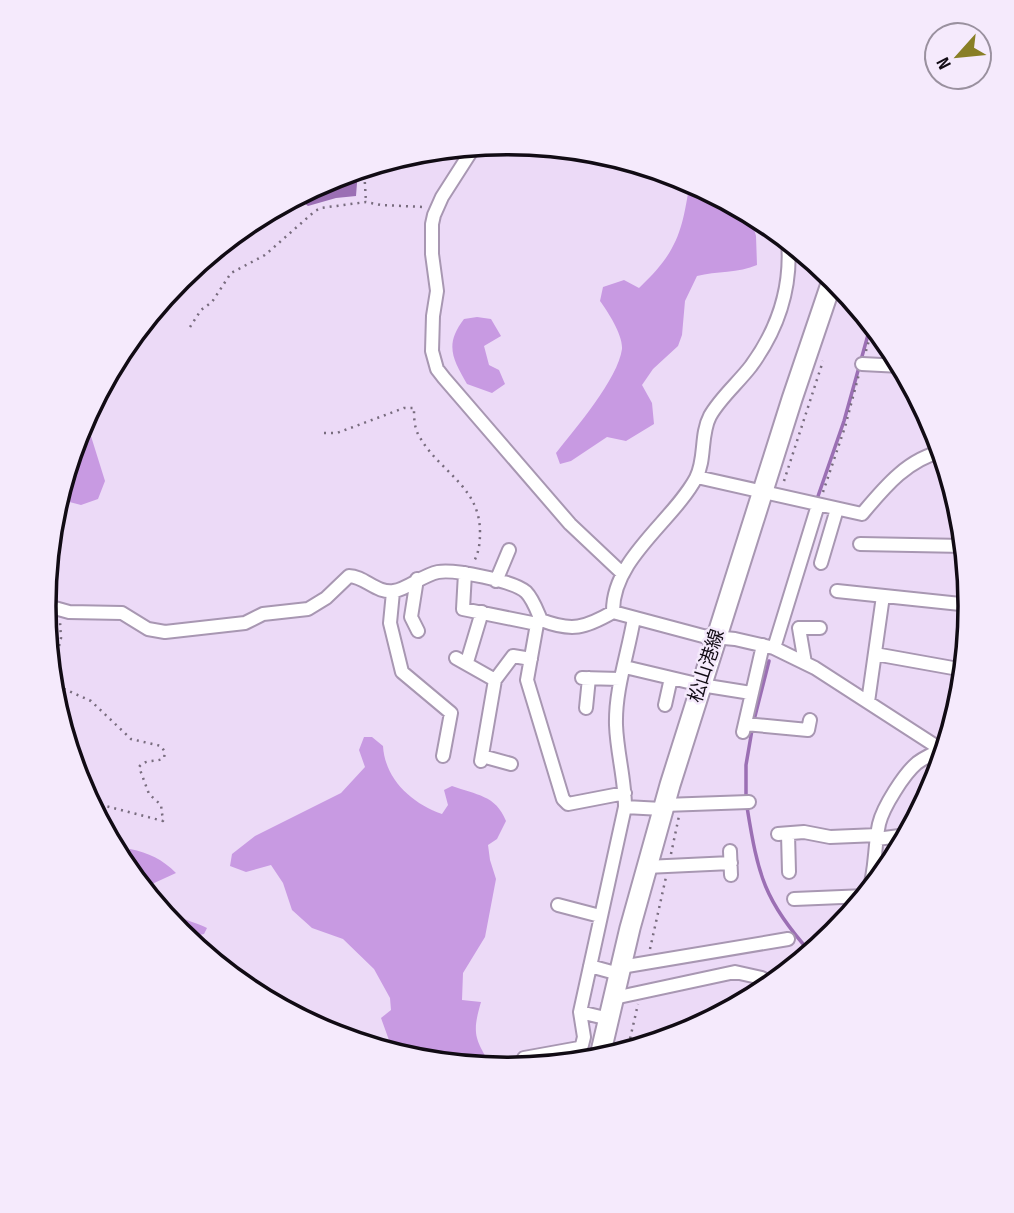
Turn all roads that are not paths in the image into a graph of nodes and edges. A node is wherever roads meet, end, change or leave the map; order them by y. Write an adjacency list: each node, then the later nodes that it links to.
1 (467, 157): 16 (street)
2 (788, 254): 7 (street)
3 (829, 291): 8 (main road, 松山港線)
4 (862, 364): 5 (street)
5 (888, 365)
6 (932, 456): 10 (street)
7 (697, 477): 8 (street); 16 (street)
8 (763, 492): 9 (street); 30 (main road, 松山港線)
9 (818, 505): 10 (street); 31 (street)
10 (836, 509): 14 (street)
11 (860, 544): 12 (street)
12 (953, 545)
13 (509, 550): 18 (street)
14 (821, 563)
15 (465, 573): 17 (street); 18 (street); 24 (street)
16 (623, 574): 25 (street)
17 (417, 579): 20 (street); 29 (street)
18 (496, 581): 27 (street)
19 (837, 591): 21 (street)
20 (393, 592): 23 (street); 46 (street)
21 (883, 596): 22 (street); 32 (street)
22 (958, 604)
23 (56, 609)
24 (482, 612): 27 (street); 38 (street)
25 (613, 612): 26 (street); 27 (street)
26 (634, 618): 30 (street); 36 (street)
27 (539, 622): 33 (street)
28 (820, 628): 34 (street)
29 (418, 631)
30 (716, 638): 31 (street); 39 (main road, 松山港線)
31 (768, 646): 34 (street); 40 (street)
32 (875, 654): 35 (street); 41 (street)
33 (531, 659): 38 (street); 49 (street)
34 (805, 663): 41 (street)
35 (953, 668)
36 (622, 673): 37 (street); 43 (street); 49 (street)
37 (671, 678): 39 (street); 42 (street)
38 (495, 680): 48 (street)
39 (701, 685): 40 (street); 51 (main road, 松山港線)
40 (751, 693): 44 (street)
41 (868, 702): 45 (street)
42 (665, 705)
43 (586, 708)
44 (810, 720)
45 (936, 745)
46 (443, 756)
47 (932, 756): 55 (street)
48 (511, 764)
49 (625, 793): 52 (street)
50 (749, 802): 51 (street)
51 (673, 806): 52 (street); 53 (street); 57 (main road, 松山港線)
52 (625, 807): 63 (street)
53 (685, 820)
54 (896, 836): 55 (street)
55 (878, 837): 58 (street); 59 (street)
56 (731, 863): 57 (street)
57 (646, 867): 66 (main road, 松山港線)
58 (875, 867)
59 (789, 872)
60 (796, 895): 61 (street)
61 (853, 895)
62 (558, 905): 63 (street)
63 (600, 916): 65 (street)
64 (788, 939): 66 (street)
65 (590, 966): 66 (street); 69 (street)
66 (620, 971): 68 (main road, 松山港線)
67 (762, 978): 68 (street)
68 (614, 998): 70 (main road, 松山港線)
69 (580, 1012): 70 (street); 72 (street)
70 (609, 1019): 71 (main road, 松山港線)
71 (602, 1047)
72 (528, 1057)

